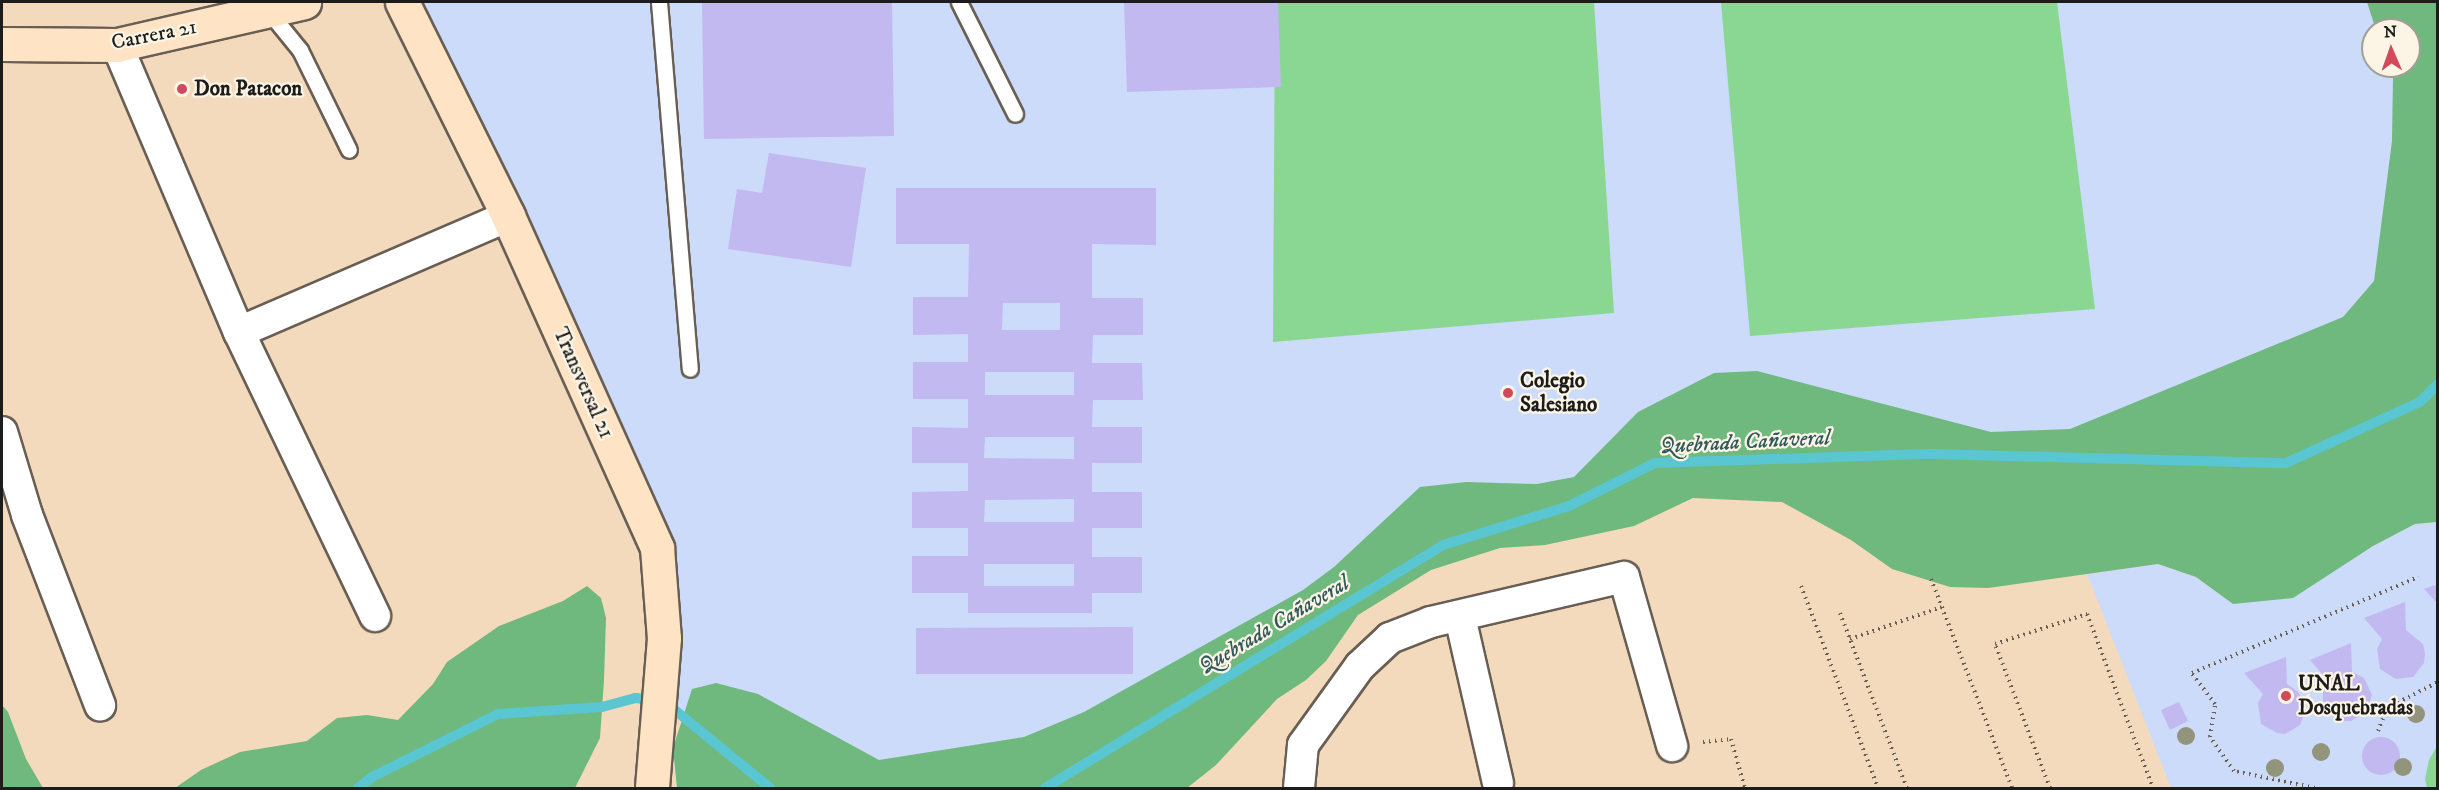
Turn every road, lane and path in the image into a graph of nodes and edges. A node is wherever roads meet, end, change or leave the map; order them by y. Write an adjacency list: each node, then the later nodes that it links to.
1 (304, 2): 5 (street, Carrera 21)
2 (402, 2): 10 (street, Transversal 21)
3 (659, 2): 12 (lane)
4 (959, 2): 8 (lane)
5 (269, 12): 7 (street, Carrera 21); 9 (lane)
6 (2, 44): 7 (street, Carrera 21)
7 (117, 45): 11 (street)
8 (1015, 114)
9 (349, 150)
10 (508, 216): 11 (street); 27 (street, Transversal 21)
11 (239, 332): 19 (street)
12 (690, 369)
13 (2, 432): 23 (street)
14 (2418, 577): 35 (path)
15 (1931, 579): 17 (path)
16 (1801, 586): 30 (path)
17 (1942, 607): 21 (path); 32 (path)
18 (1840, 613): 21 (path)
19 (375, 616)
20 (1460, 617): 25 (street); 26 (street); 28 (street)
21 (1850, 639): 31 (path)
22 (2438, 682): 24 (path)
23 (100, 705)
24 (2378, 731)
25 (1672, 746): 29 (path)
26 (1498, 783)
27 (651, 789)
28 (1299, 789)
29 (1744, 789)
30 (1878, 789)
31 (1907, 789)
32 (2012, 789)
33 (2050, 789): 34 (path)
34 (2153, 789)
35 (2315, 789)

